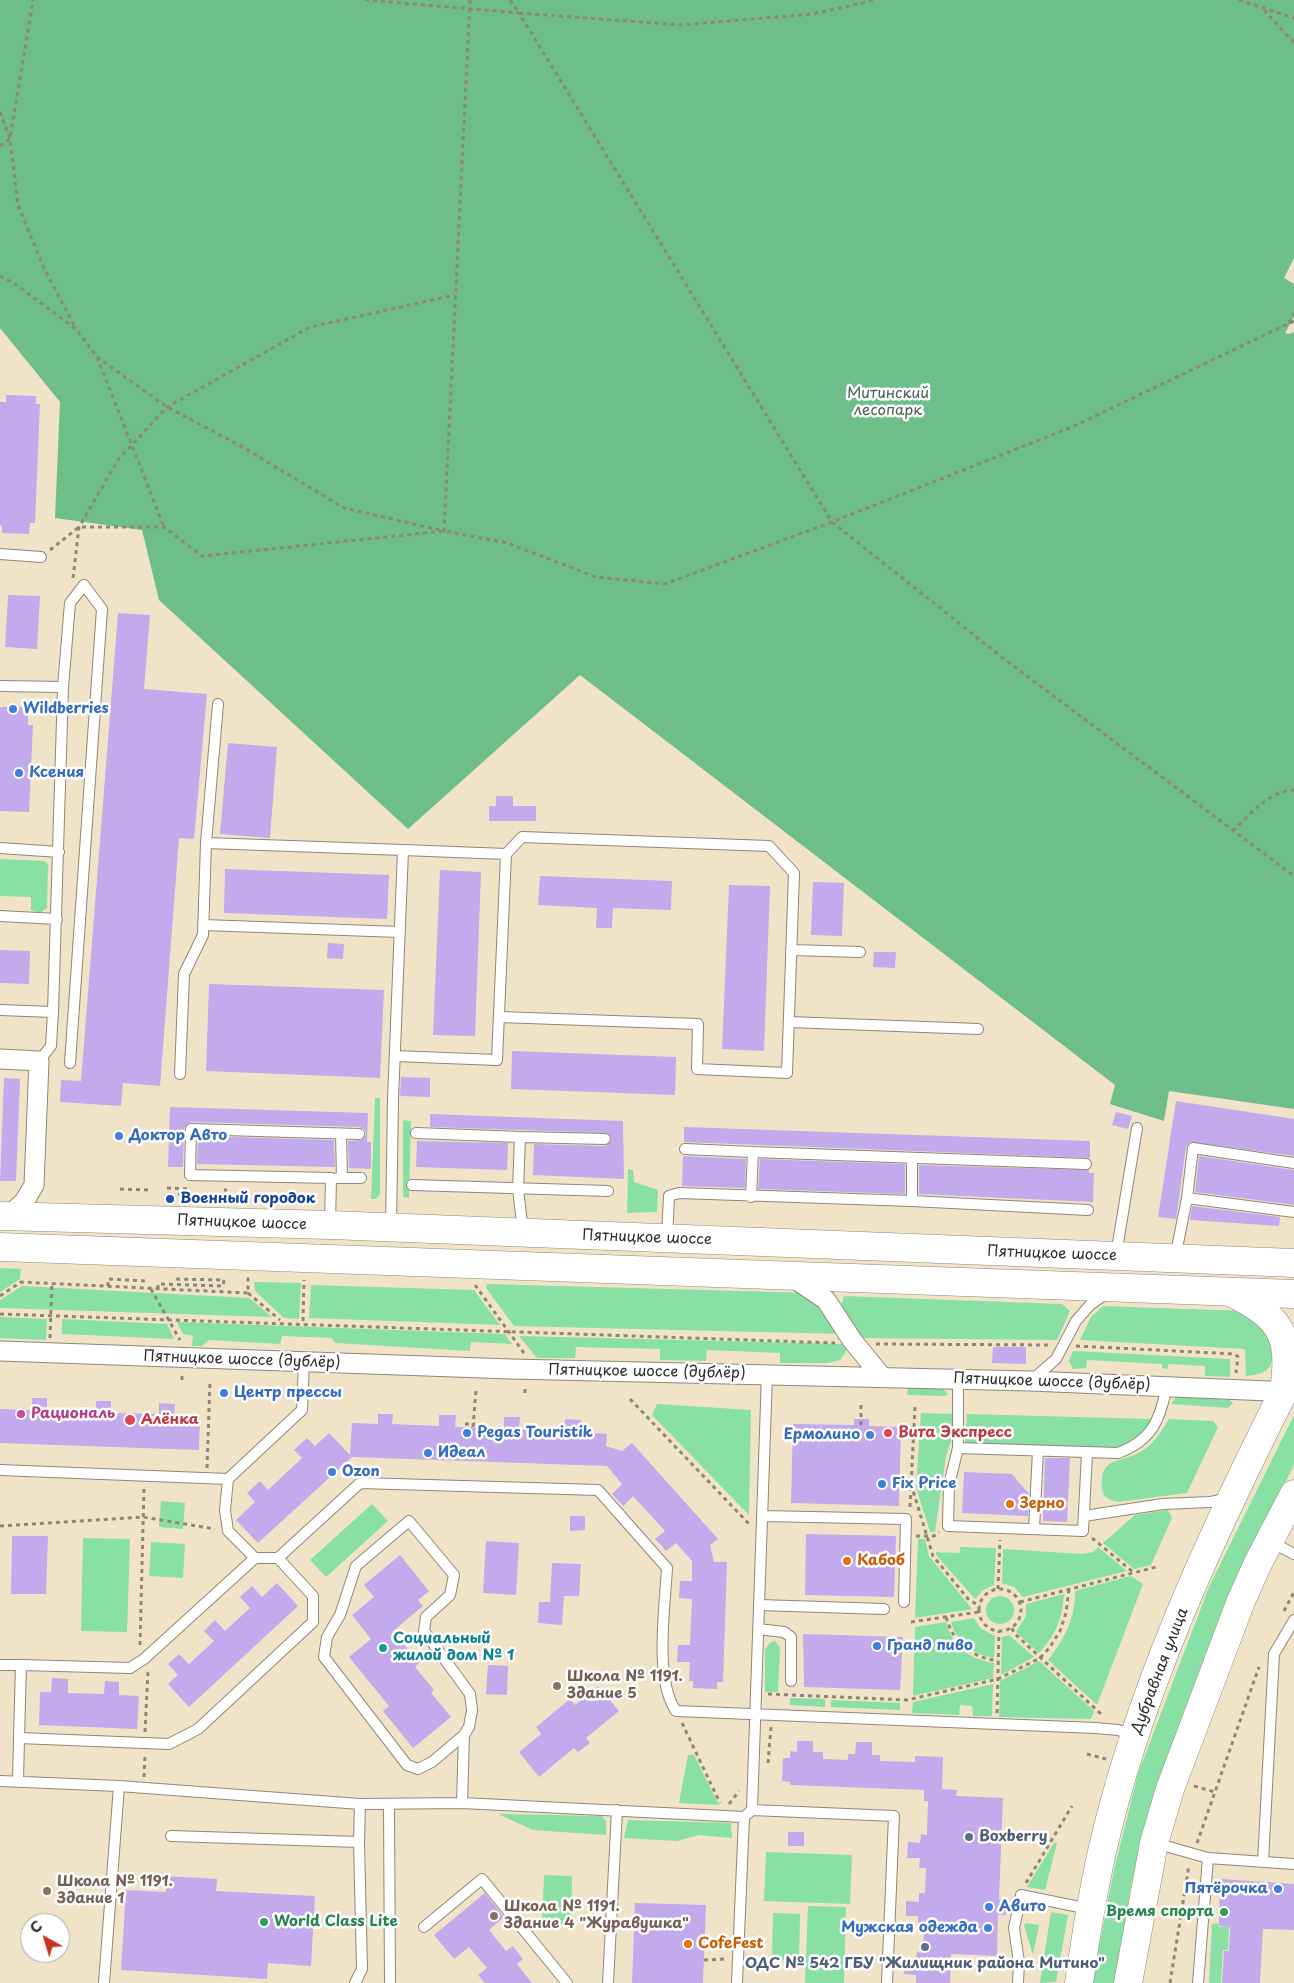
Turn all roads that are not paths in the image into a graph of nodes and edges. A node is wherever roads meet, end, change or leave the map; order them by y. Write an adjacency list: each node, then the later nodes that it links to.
1 (0, 554): 2 (lane)
2 (41, 557)
3 (0, 686): 4 (lane)
4 (64, 687): 9 (lane); 25 (lane)
5 (218, 704): 6 (lane)
6 (206, 843): 8 (lane); 13 (lane)
7 (0, 848): 9 (lane)
8 (403, 850): 10 (lane); 14 (lane)
9 (59, 852): 12 (lane)
10 (506, 854): 15 (lane); 19 (lane)
11 (0, 916): 12 (lane)
12 (57, 919): 18 (lane)
13 (203, 925): 14 (lane); 26 (lane)
14 (400, 932): 22 (lane)
15 (791, 950): 16 (lane); 20 (lane)
16 (860, 952)
17 (0, 1010): 18 (lane)
18 (53, 1012): 24 (lane)
19 (499, 1016): 20 (lane); 22 (lane)
20 (789, 1022): 21 (lane)
21 (978, 1029)
22 (395, 1056): 53 (lane)
23 (0, 1059): 24 (street)
24 (39, 1061): 41 (street)
25 (70, 1063)
26 (180, 1074)
27 (1136, 1128): 57 (lane)
28 (416, 1133): 31 (lane)
29 (341, 1134): 30 (lane); 38 (lane); 39 (lane)
30 (359, 1134)
31 (520, 1137): 32 (lane); 43 (lane)
32 (604, 1138)
33 (685, 1150): 34 (lane)
34 (753, 1152): 35 (lane); 45 (lane)
35 (912, 1158): 37 (lane); 47 (lane)
36 (1294, 1163): 46 (lane)
37 (1086, 1164)
38 (331, 1178): 39 (lane); 52 (lane)
39 (342, 1178): 40 (lane)
40 (360, 1178)
41 (34, 1185): 50 (street); 51 (street)
42 (412, 1185): 43 (lane)
43 (518, 1189): 44 (lane); 54 (lane)
44 (608, 1190)
45 (751, 1197): 47 (lane); 55 (lane)
46 (1187, 1198): 49 (lane); 58 (lane)
47 (912, 1201): 48 (lane)
48 (1088, 1210)
49 (1294, 1212)
50 (4, 1216): 51 (main road, Пятницкое шоссе)
51 (62, 1218): 52 (main road, Пятницкое шоссе)
52 (330, 1225): 53 (main road, Пятницкое шоссе)
53 (391, 1228): 54 (main road, Пятницкое шоссе)
54 (523, 1233): 55 (main road, Пятницкое шоссе)
55 (667, 1239): 57 (main road, Пятницкое шоссе)
56 (0, 1247): 60 (main road)
57 (1116, 1256): 58 (main road, Пятницкое шоссе)
58 (1175, 1258): 59 (main road, Пятницкое шоссе)
59 (1294, 1263)
60 (788, 1276): 61 (main road); 67 (street)
61 (1112, 1289): 62 (main road); 69 (lane)
62 (1230, 1292): 63 (main road); 71 (main road, Дубравная улица)
63 (1294, 1294)
64 (0, 1351): 65 (street, Пятницкое шоссе (дублёр))
65 (304, 1362): 66 (street, Пятницкое шоссе (дублёр)); 76 (lane)
66 (767, 1374): 67 (street, Пятницкое шоссе (дублёр)); 80 (lane)
67 (882, 1377): 68 (street, Пятницкое шоссе (дублёр))
68 (958, 1379): 69 (street, Пятницкое шоссе (дублёр)); 72 (lane)
69 (1030, 1381): 70 (street, Пятницкое шоссе (дублёр))
70 (1166, 1386): 71 (street, Пятницкое шоссе (дублёр)); 74 (lane)
71 (1291, 1387): 78 (main road, Дубравная улица)
72 (958, 1448): 73 (lane); 81 (lane)
73 (1038, 1451): 74 (lane); 81 (lane)
74 (1087, 1454): 79 (lane)
75 (0, 1470): 76 (lane)
76 (228, 1479): 84 (lane)
77 (1294, 1494): 82 (main road)
78 (1233, 1496): 79 (lane); 96 (main road, Дубравная улица)
79 (1084, 1516): 81 (lane)
80 (757, 1517): 86 (lane); 87 (lane)
81 (1034, 1529)
82 (1269, 1541): 83 (lane); 108 (main road)
83 (1294, 1554)
84 (255, 1558): 85 (lane); 92 (lane)
85 (278, 1558): 94 (lane); 97 (lane)
86 (904, 1602)
87 (759, 1605): 88 (lane); 90 (lane)
88 (884, 1609)
89 (1294, 1620): 110 (lane)
90 (758, 1629): 93 (lane); 94 (lane)
91 (0, 1665): 92 (lane)
92 (21, 1665): 97 (lane)
93 (791, 1681)
94 (755, 1714): 96 (lane); 105 (lane)
95 (464, 1735): 95 (lane); 101 (lane)
96 (1136, 1735): 112 (main road, Дубравная улица)
97 (19, 1738): 99 (lane)
98 (0, 1781): 99 (lane)
99 (18, 1781): 100 (lane)
100 (118, 1786): 102 (lane); 114 (lane)
101 (462, 1803): 103 (lane); 104 (lane)
102 (360, 1804): 103 (lane); 107 (lane)
103 (389, 1805): 116 (lane)
104 (617, 1810): 105 (lane); 118 (lane)
105 (748, 1814): 119 (lane); 120 (lane)
106 (171, 1836): 107 (lane)
107 (359, 1842): 115 (lane)
108 (1154, 1843): 109 (lane); 123 (main road)
109 (1208, 1858): 110 (lane); 124 (lane)
110 (1263, 1862): 111 (lane)
111 (1294, 1864)
112 (1091, 1909): 121 (lane); 122 (main road, Дубравная улица)
113 (424, 1927): 117 (lane)
114 (104, 1983)
115 (355, 1983)
116 (390, 1983)
117 (567, 1983)
118 (608, 1983)
119 (737, 1983)
120 (887, 1983)
121 (1018, 1983)
122 (1079, 1983)
123 (1128, 1983)
124 (1198, 1983)

